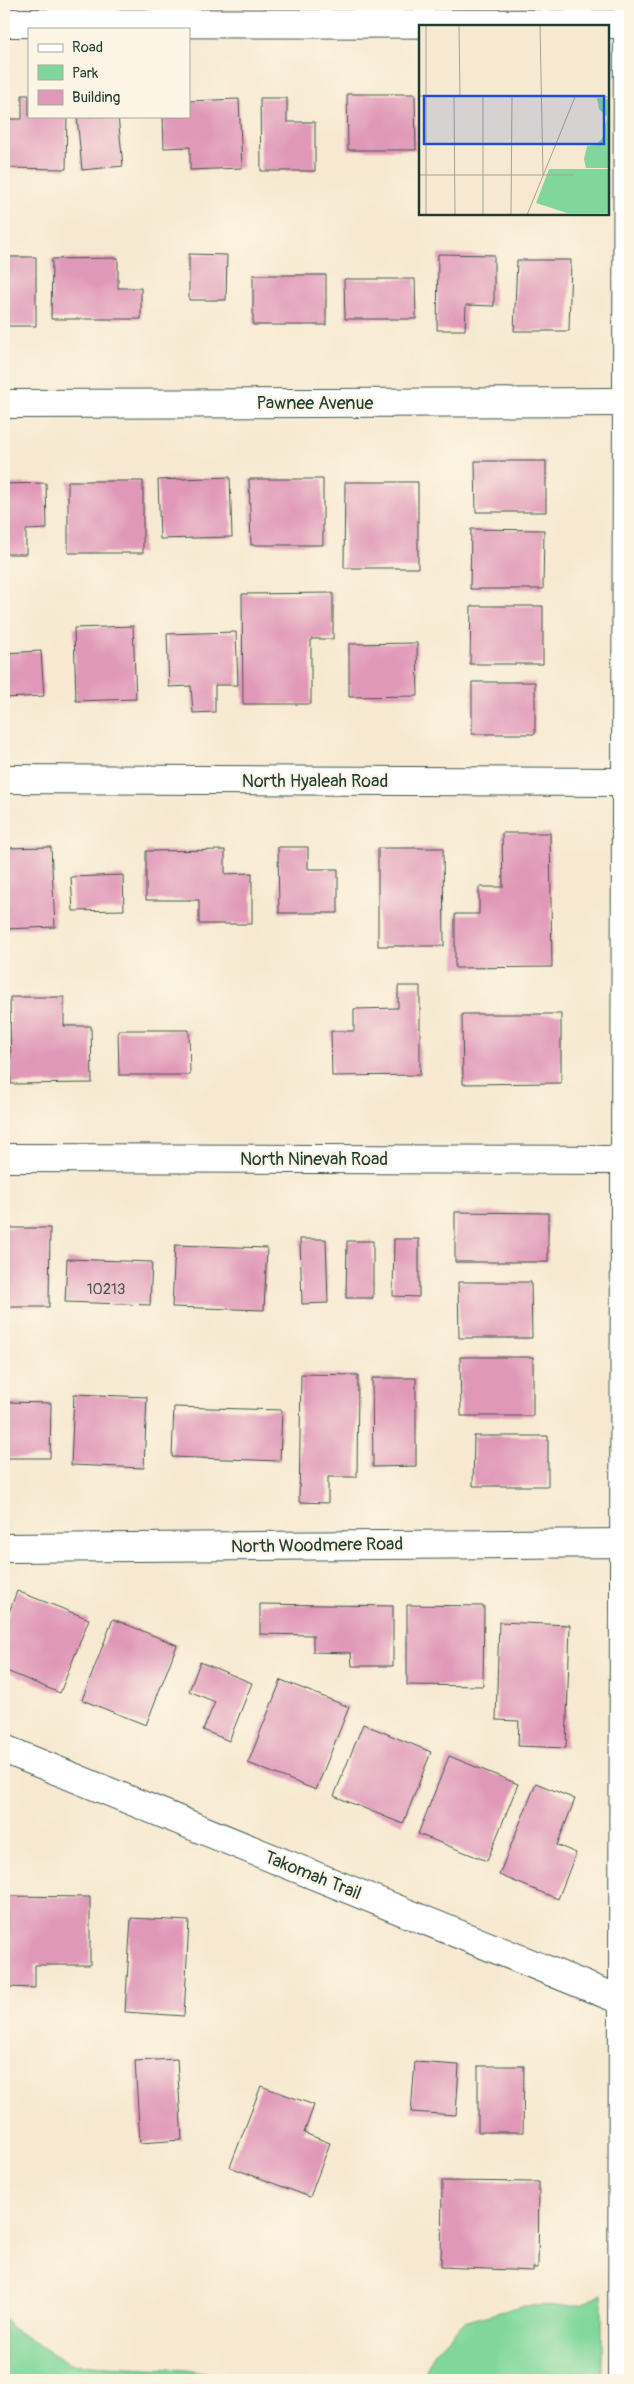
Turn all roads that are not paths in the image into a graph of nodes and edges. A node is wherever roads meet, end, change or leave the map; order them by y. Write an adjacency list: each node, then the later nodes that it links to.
1 (629, 17): 2 (street); 3 (street)
2 (4, 23)
3 (627, 402): 4 (street, Pawnee Avenue); 5 (street)
4 (4, 404)
5 (629, 471): 7 (street)
6 (4, 779): 7 (street, North Hyaleah Road)
7 (626, 782): 9 (street)
8 (4, 1158): 9 (street, North Ninevah Road)
9 (625, 1160): 10 (street)
10 (627, 1543): 11 (street, North Woodmere Road); 13 (street)
11 (4, 1548)
12 (4, 1749): 13 (street, Takomah Trail)
13 (623, 2002): 14 (street)
14 (622, 2380)

